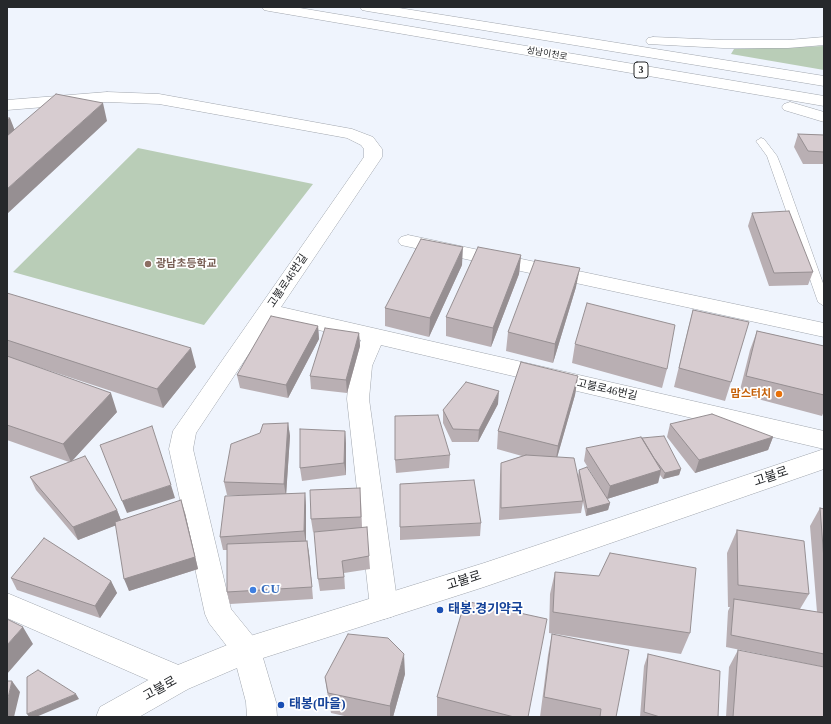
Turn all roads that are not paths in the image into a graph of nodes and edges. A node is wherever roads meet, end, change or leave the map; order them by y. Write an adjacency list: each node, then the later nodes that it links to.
1 (269, 7): 5 (main road, 성남이천로 / 3)
2 (367, 7): 3 (main road, 성남이천로 / 3)
3 (547, 36): 4 (main road); 6 (main road, 성남이천로 / 3)
4 (824, 41)
5 (701, 80): 7 (main road, 성남이천로 / 3); 9 (main road)
6 (824, 81)
7 (824, 101)
8 (7, 105): 13 (main road, 고불로46번길)
9 (824, 117)
10 (761, 142): 12 (lane)
11 (408, 241): 14 (main road)
12 (824, 302)
13 (267, 311): 15 (main road, 고불로46번길); 20 (main road)
14 (824, 330)
15 (373, 337): 16 (main road, 고불로46번길); 19 (main road)
16 (824, 440)
17 (824, 459): 19 (main road, 고불로)
18 (7, 605): 21 (main road)
19 (384, 607): 20 (main road, 고불로)
20 (247, 650): 21 (main road, 고불로); 23 (main road)
21 (178, 679): 22 (main road, 고불로)
22 (111, 717)
23 (262, 717)

